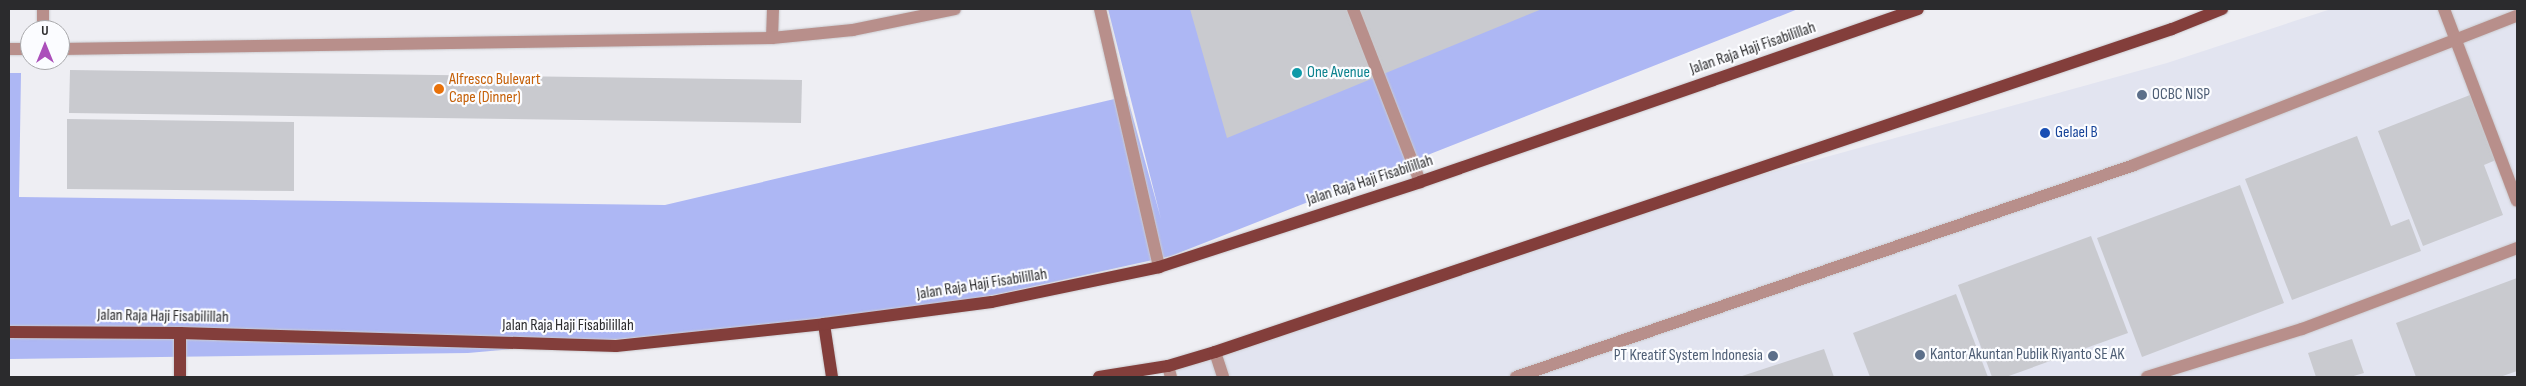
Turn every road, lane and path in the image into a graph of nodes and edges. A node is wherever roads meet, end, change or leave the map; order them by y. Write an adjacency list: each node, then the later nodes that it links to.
1 (773, 9): 9 (street)
2 (955, 9): 9 (street)
3 (1100, 9): 15 (street)
4 (1353, 9): 12 (street)
5 (1918, 9): 12 (main road, Jalan Raja Haji Fisabilillah)
6 (2222, 9): 19 (main road)
7 (2444, 9): 10 (street)
8 (2517, 16): 10 (street)
9 (772, 38): 11 (street)
10 (2456, 41): 13 (street); 25 (street)
11 (70, 49)
12 (1420, 182): 15 (main road, Jalan Raja Haji Fisabilillah)
13 (2517, 201)
14 (2517, 248): 26 (street)
15 (1159, 267): 16 (main road, Jalan Raja Haji Fisabilillah)
16 (824, 324): 18 (main road, Jalan Raja Haji Fisabilillah); 22 (main road)
17 (9, 332): 18 (main road, Jalan Raja Haji Fisabilillah)
18 (180, 333): 21 (main road)
19 (1215, 352): 20 (main road); 24 (street)
20 (1170, 372): 23 (main road)
21 (180, 377)
22 (832, 377)
23 (1099, 377)
24 (1223, 377)
25 (1516, 377)
26 (2147, 377)

